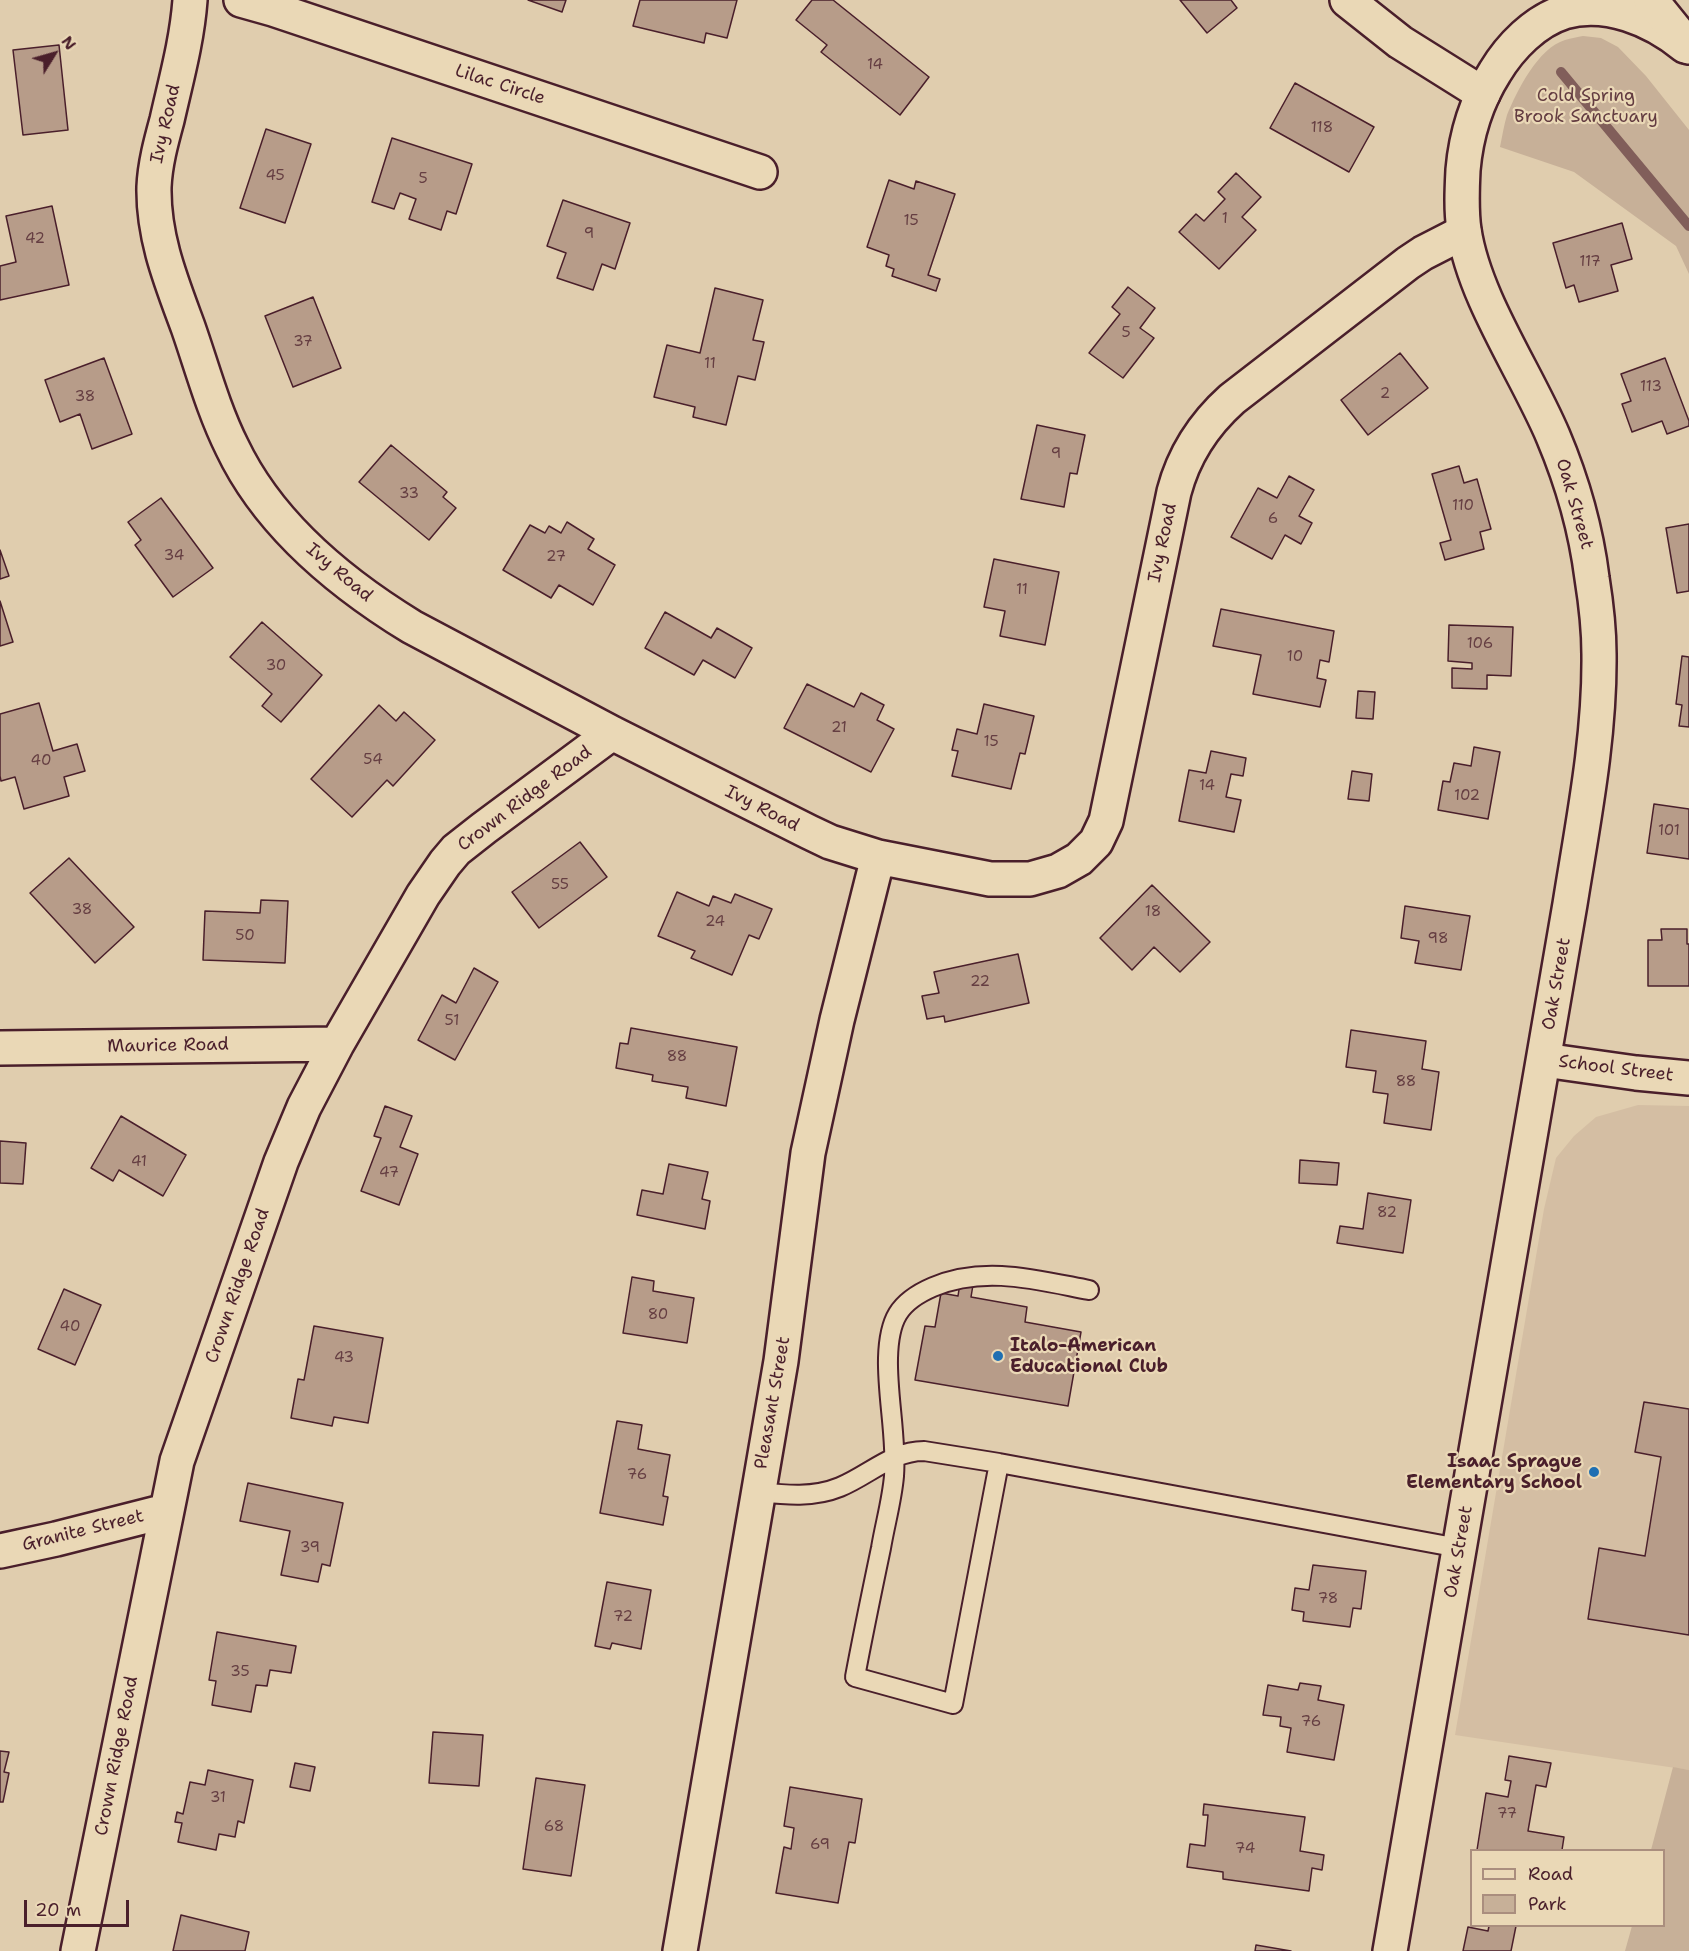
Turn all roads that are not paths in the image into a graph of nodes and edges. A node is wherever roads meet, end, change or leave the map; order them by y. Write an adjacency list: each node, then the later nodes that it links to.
1 (190, 0): 11 (main road, Ivy Road)
2 (241, 0): 9 (main road, Lilac Circle)
3 (1347, 0): 8 (main road)
4 (1539, 0): 6 (main road, Oak Street)
5 (1652, 0): 7 (main road)
6 (1516, 45): 7 (main road, Oak Street); 8 (main road, Oak Street)
7 (1689, 48)
8 (1482, 94): 10 (main road, Oak Street)
9 (760, 172)
10 (1464, 232): 12 (main road, Ivy Road); 15 (main road, Oak Street)
11 (612, 733): 12 (main road, Ivy Road); 13 (main road, Crown Ridge Road)
12 (878, 857): 20 (main road, Pleasant Street)
13 (337, 1044): 14 (main road, Maurice Road); 21 (main road, Crown Ridge Road)
14 (0, 1048)
15 (1544, 1060): 16 (main road, School Street); 22 (main road, Oak Street)
16 (1689, 1078)
17 (1089, 1290): 18 (lane)
18 (893, 1457): 19 (lane); 19 (lane); 20 (lane)
19 (999, 1463): 22 (lane)
20 (758, 1492): 25 (main road, Pleasant Street)
21 (166, 1511): 23 (main road, Granite Street); 24 (main road, Crown Ridge Road)
22 (1459, 1548): 26 (main road, Oak Street)
23 (0, 1551)
24 (78, 1951)
25 (680, 1951)
26 (1390, 1951)

